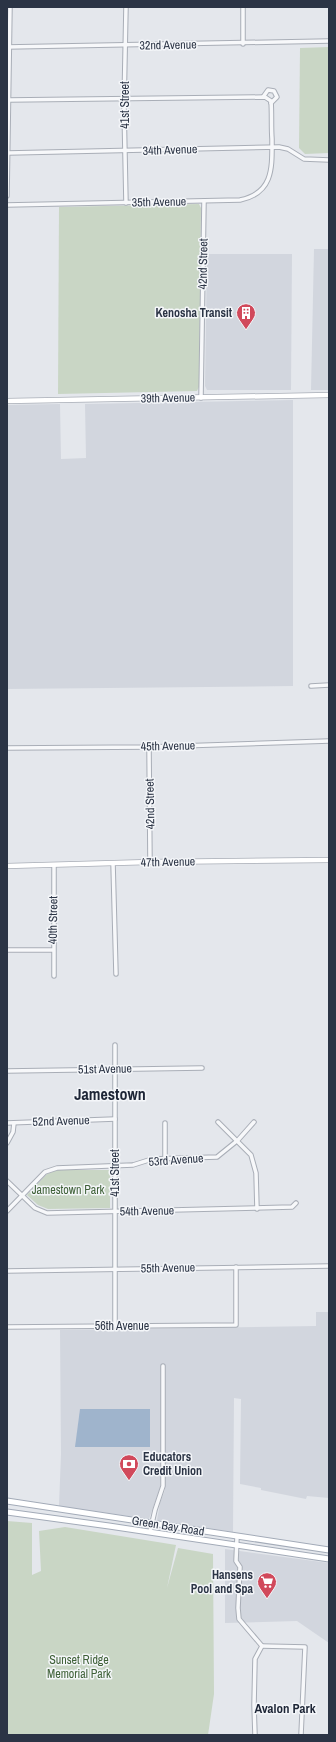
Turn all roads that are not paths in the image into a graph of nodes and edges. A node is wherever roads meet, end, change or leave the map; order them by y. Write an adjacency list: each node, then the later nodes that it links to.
1 (10, 7): 7 (street)
2 (126, 7): 6 (street, 41st Street)
3 (243, 7): 5 (street)
4 (329, 41): 5 (street, 32nd Avenue)
5 (243, 44): 6 (street, 32nd Avenue)
6 (126, 45): 7 (street, 32nd Avenue); 9 (street, 41st Street)
7 (9, 47): 10 (street)
8 (263, 97): 9 (street); 11 (street); 11 (street, 35th Avenue)
9 (124, 98): 10 (street); 13 (street, 41st Street)
10 (10, 100): 14 (street)
11 (271, 103): 12 (street, 35th Avenue)
12 (272, 147): 13 (street, 34th Avenue); 15 (street, 34th Avenue); 17 (street, 35th Avenue)
13 (125, 151): 14 (street, 34th Avenue); 19 (street, 41st Street)
14 (8, 153): 16 (street)
15 (329, 160)
16 (7, 196)
17 (204, 201): 19 (street, 35th Avenue); 22 (street, 42nd Street)
18 (7, 202): 20 (street)
19 (126, 203): 20 (street, 35th Avenue)
20 (7, 206)
21 (329, 395): 22 (street, 39th Avenue)
22 (201, 398): 23 (street, 39th Avenue)
23 (7, 401)
24 (329, 685): 25 (street)
25 (311, 686)
26 (329, 741): 27 (street, 45th Avenue)
27 (149, 747): 28 (street, 45th Avenue); 30 (street, 42nd Street)
28 (7, 748)
29 (329, 860): 30 (street, 47th Avenue)
30 (150, 862): 31 (street, 47th Avenue)
31 (113, 863): 32 (street, 47th Avenue); 36 (street)
32 (54, 865): 33 (street, 47th Avenue); 35 (street, 40th Street)
33 (7, 866)
34 (7, 950): 35 (street)
35 (53, 950): 37 (street, 40th Street)
36 (116, 974)
37 (54, 976)
38 (115, 1045): 40 (street, 41st Street)
39 (202, 1068): 40 (street, 51st Avenue)
40 (115, 1069): 41 (street, 51st Avenue); 42 (street, 41st Street)
41 (7, 1071)
42 (115, 1119): 46 (street, 52nd Avenue); 51 (street, 41st Street)
43 (218, 1122): 48 (street)
44 (254, 1122): 48 (street, 53rd Avenue)
45 (7, 1123): 46 (street, 52nd Avenue)
46 (14, 1123): 49 (street)
47 (165, 1124): 50 (street)
48 (238, 1140): 50 (street, 53rd Avenue); 55 (street)
49 (7, 1143)
50 (166, 1158): 51 (street, 53rd Avenue)
51 (115, 1166): 53 (street, 53rd Avenue); 57 (street, 41st Street)
52 (7, 1181): 53 (street, 54th Avenue)
53 (23, 1196): 56 (street, 53rd Avenue); 57 (street, 54th Avenue)
54 (296, 1204): 55 (street, 54th Avenue)
55 (257, 1209): 57 (street, 54th Avenue)
56 (7, 1212)
57 (115, 1212): 60 (street, 41st Street)
58 (329, 1266): 59 (street, 55th Avenue)
59 (236, 1267): 60 (street, 55th Avenue); 62 (street, 56th Avenue)
60 (116, 1269): 61 (street, 55th Avenue); 62 (street, 41st Street)
61 (7, 1271)
62 (115, 1326): 63 (street, 56th Avenue)
63 (7, 1327)
64 (163, 1366): 67 (street)
65 (7, 1501): 67 (main road, Green Bay Road)
66 (7, 1512): 68 (main road, Green Bay Road)
67 (152, 1523): 68 (street); 69 (main road, Green Bay Road)
68 (150, 1532): 70 (main road, Green Bay Road)
69 (237, 1537): 70 (street); 71 (main road, Green Bay Road)
70 (237, 1545): 72 (main road, Green Bay Road); 73 (street)
71 (329, 1550)
72 (329, 1559)
73 (262, 1646): 74 (street); 75 (street)
74 (255, 1735)
75 (301, 1735)

